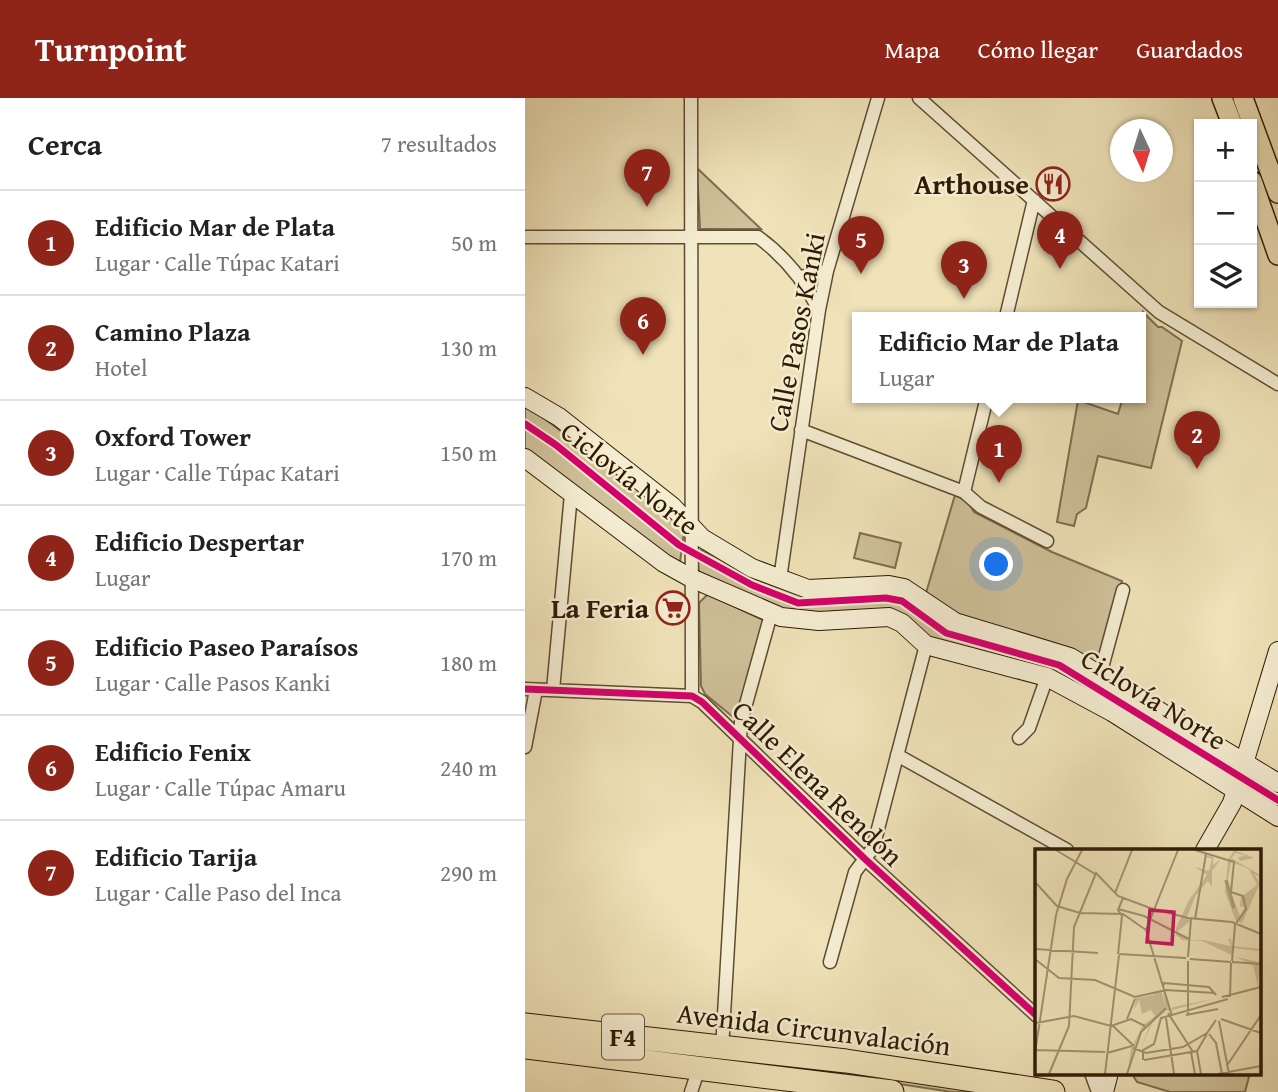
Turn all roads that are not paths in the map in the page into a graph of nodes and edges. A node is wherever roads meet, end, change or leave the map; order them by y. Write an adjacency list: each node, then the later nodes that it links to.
1 (691, 98): 11 (street)
2 (878, 98): 13 (street, Calle Pasos Kanki)
3 (919, 98): 9 (street)
4 (1222, 98): 6 (main road)
5 (1243, 98): 8 (main road)
6 (1230, 119)
7 (1252, 182): 12 (main road)
8 (1278, 193)
9 (1034, 200): 16 (street); 17 (street)
10 (525, 237): 11 (street)
11 (692, 237): 14 (street); 24 (street)
12 (1278, 255)
13 (827, 271): 14 (street); 15 (street, Calle Pasos Kanki)
14 (800, 277): 15 (street)
15 (819, 310): 20 (street, Calle Pasos Kanki)
16 (1007, 312)
17 (1278, 384)
18 (525, 397): 24 (main road)
19 (986, 403): 22 (street)
20 (801, 430): 22 (street); 27 (street, Calle Pasos Kanki)
21 (525, 458): 23 (main road)
22 (964, 492): 25 (street)
23 (571, 494): 26 (main road); 35 (street)
24 (691, 524): 26 (street); 27 (main road)
25 (1047, 541)
26 (691, 578): 29 (main road); 36 (street)
27 (780, 579): 32 (main road)
28 (1123, 590): 32 (street)
29 (771, 614): 30 (main road); 37 (street)
30 (926, 645): 33 (main road); 40 (street)
31 (1278, 651): 41 (main road)
32 (1100, 675): 41 (main road)
33 (1047, 677): 38 (street); 43 (main road)
34 (530, 690): 35 (street, Calle Elena Rendón); 39 (street)
35 (553, 690): 36 (street, Calle Elena Rendón)
36 (692, 696): 37 (street, Calle Elena Rendón)
37 (740, 737): 47 (street, Calle Elena Rendón); 52 (street)
38 (1019, 738)
39 (525, 747)
40 (897, 755): 45 (street); 47 (street)
41 (1246, 763): 42 (main road); 43 (main road)
42 (1278, 783)
43 (1236, 792): 44 (main road); 46 (main road)
44 (1278, 817)
45 (1065, 849)
46 (1206, 849)
47 (865, 859): 48 (street); 49 (street, Calle Elena Rendón)
48 (830, 962)
49 (1035, 1014)
50 (525, 1025): 52 (highway, Avenida Circunvalación / F4)
51 (525, 1047): 53 (highway, Avenida Circunvalación / F4)
52 (722, 1049): 59 (highway, Avenida Circunvalación / F4)
53 (699, 1068): 56 (highway, Avenida Circunvalación / F4); 57 (street)
54 (1091, 1074): 60 (street)
55 (1109, 1074): 61 (main road)
56 (847, 1089): 58 (highway, Avenida Circunvalación / F4)
57 (691, 1092)
58 (892, 1092)
59 (1053, 1092)
60 (1098, 1092)
61 (1104, 1092)

